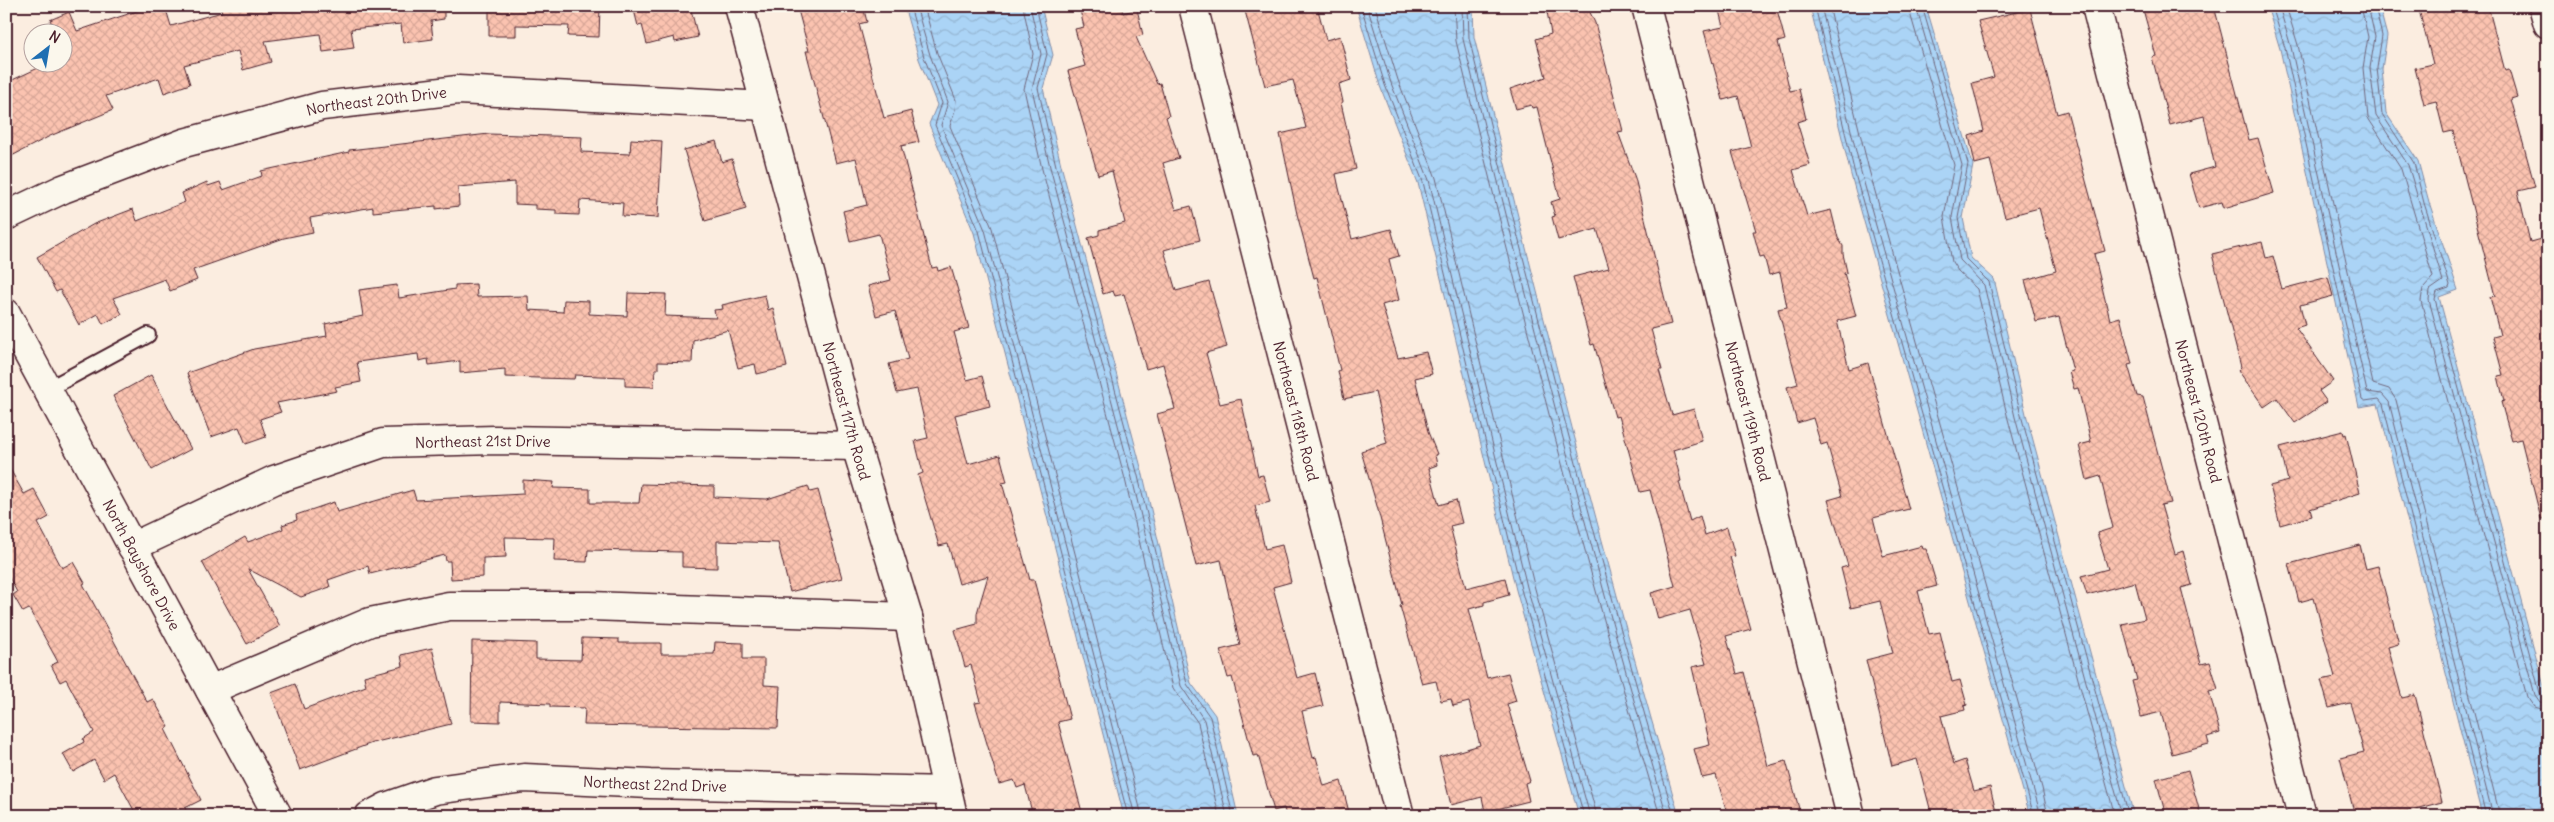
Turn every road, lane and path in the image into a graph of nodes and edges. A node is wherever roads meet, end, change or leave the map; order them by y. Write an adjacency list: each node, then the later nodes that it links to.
1 (739, 6): 7 (street, Northeast 117th Road)
2 (1193, 6): 19 (street, Northeast 118th Road)
3 (1646, 6): 20 (street, Northeast 119th Road)
4 (2096, 6): 21 (street, Northeast 120th Road)
5 (2543, 6): 6 (street)
6 (2548, 24)
7 (766, 106): 8 (street, Northeast 20th Drive); 12 (street, Northeast 117th Road)
8 (6, 216)
9 (6, 313): 11 (street, North Bayshore Drive)
10 (148, 335): 11 (lane)
11 (48, 389): 13 (street, North Bayshore Drive)
12 (856, 446): 13 (street, Northeast 21st Drive); 14 (street, Northeast 117th Road)
13 (132, 547): 15 (street, North Bayshore Drive)
14 (908, 617): 15 (street); 16 (street, Northeast 117th Road)
15 (210, 690): 17 (street, North Bayshore Drive)
16 (950, 804): 18 (street, Northeast 22nd Drive)
17 (278, 816)
18 (369, 816)
19 (1400, 816)
20 (1851, 816)
21 (2302, 816)

